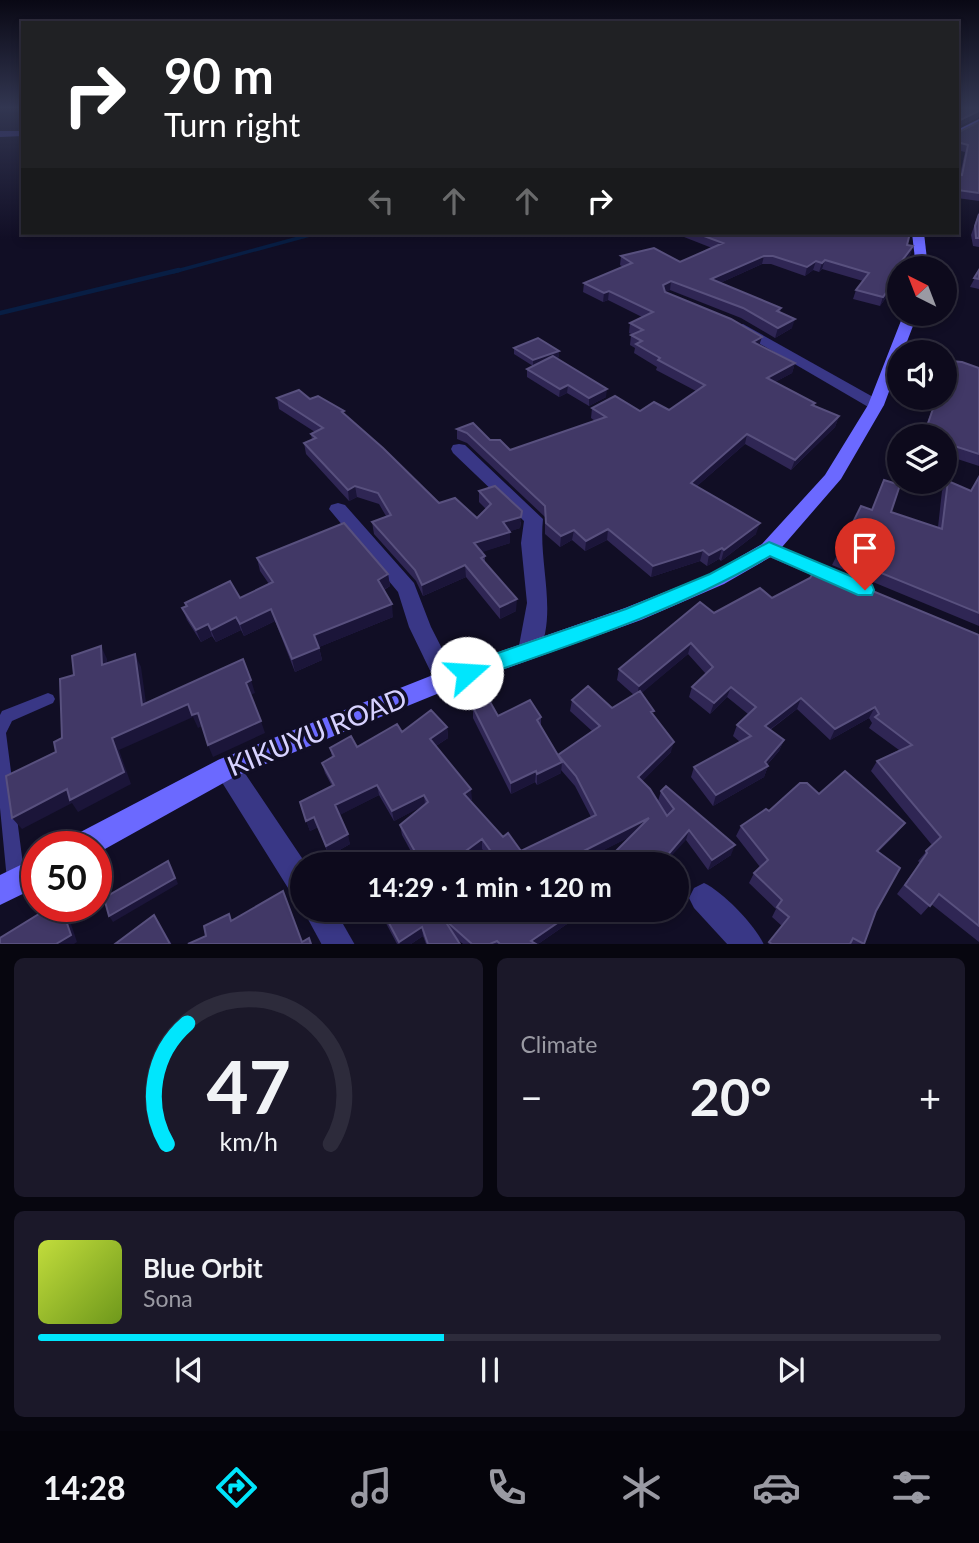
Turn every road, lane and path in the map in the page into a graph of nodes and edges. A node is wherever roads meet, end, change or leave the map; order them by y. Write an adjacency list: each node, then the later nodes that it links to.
1 (918, 235): 2 (main road)
2 (921, 256)
3 (735, 323): 5 (street)
4 (906, 326): 5 (main road, KIKUYU ROAD)
5 (876, 405): 8 (main road, KIKUYU ROAD)
6 (459, 449): 10 (street)
7 (338, 509): 11 (street)
8 (769, 549): 9 (street); 10 (main road, KIKUYU ROAD)
9 (853, 585)
10 (529, 651): 11 (main road, KIKUYU ROAD)
11 (446, 680): 15 (main road, KIKUYU ROAD)
12 (48, 699): 13 (lane)
13 (0, 730)
14 (0, 737): 18 (lane)
15 (228, 768): 16 (main road, KIKUYU ROAD); 17 (street)
16 (111, 831)
17 (290, 866)
18 (18, 881)
19 (704, 898): 22 (street)
20 (326, 922): 21 (street)
21 (340, 944)
22 (749, 944)

